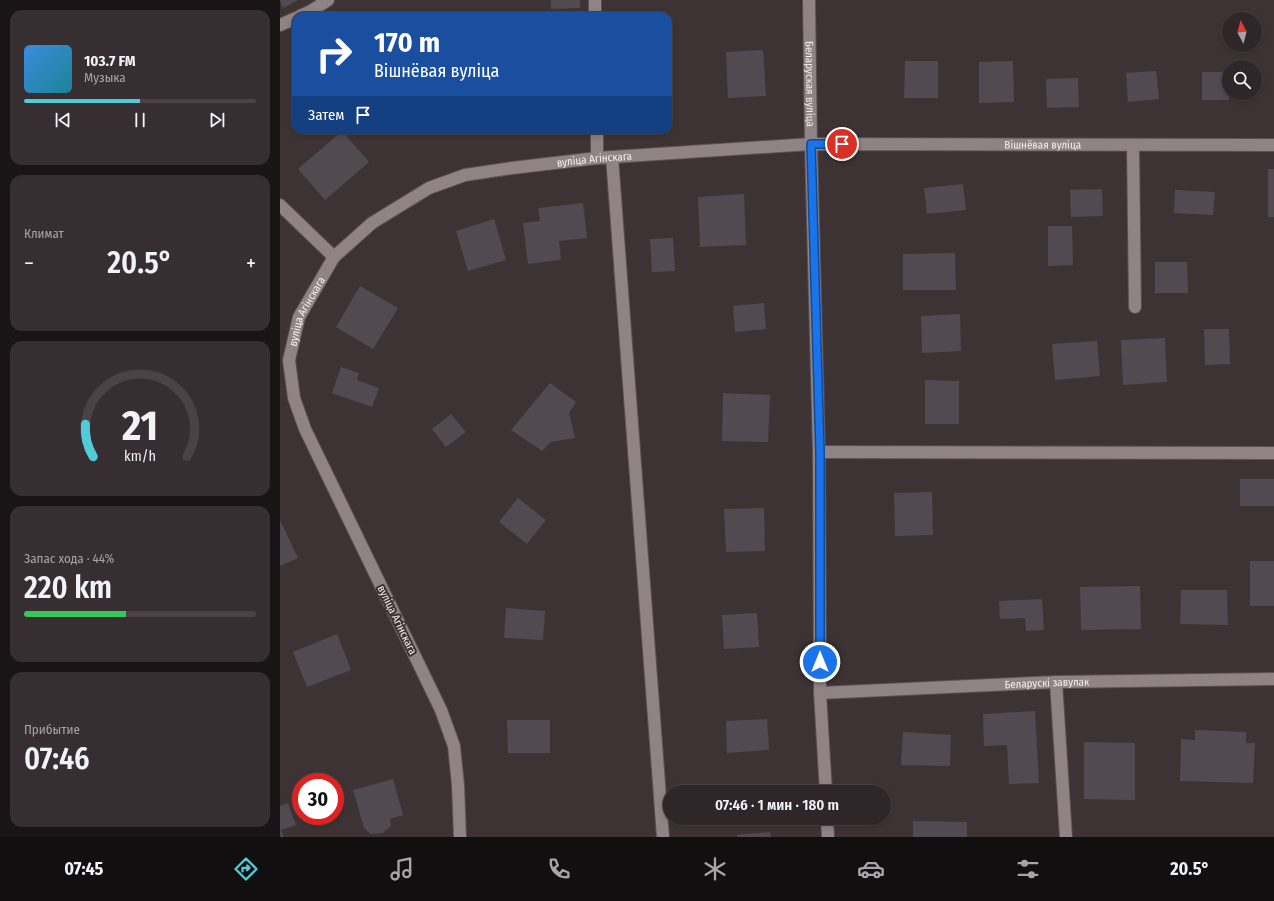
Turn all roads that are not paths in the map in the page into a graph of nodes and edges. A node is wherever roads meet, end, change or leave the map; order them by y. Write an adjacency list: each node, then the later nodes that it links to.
1 (328, 0): 4 (street)
2 (595, 0): 5 (street)
3 (809, 0): 9 (street, Беларуская вуліца)
4 (309, 12)
5 (595, 12)
6 (292, 20): 7 (street)
7 (280, 25)
8 (597, 134): 13 (street)
9 (811, 144): 10 (street, Вішнёвая вуліца); 12 (street, вуліца Агінскага); 17 (street, Беларуская вуліца)
10 (1133, 145): 11 (street, Вішнёвая вуліца); 16 (street)
11 (1274, 145)
12 (612, 157): 13 (street, вуліца Агінскага); 25 (street)
13 (597, 158): 15 (street, вуліца Агінскага)
14 (280, 205): 15 (street)
15 (334, 257): 24 (street, вуліца Агінскага)
16 (1135, 307)
17 (820, 452): 18 (street); 21 (street, Беларуская вуліца)
18 (1274, 453)
19 (1274, 679): 20 (street, Беларускі завулак)
20 (1056, 682): 21 (street, Беларускі завулак); 27 (street)
21 (820, 693): 22 (street, Беларуская вуліца)
22 (826, 785)
23 (827, 825): 26 (street)
24 (460, 837)
25 (663, 837)
26 (828, 837)
27 (1066, 837)

